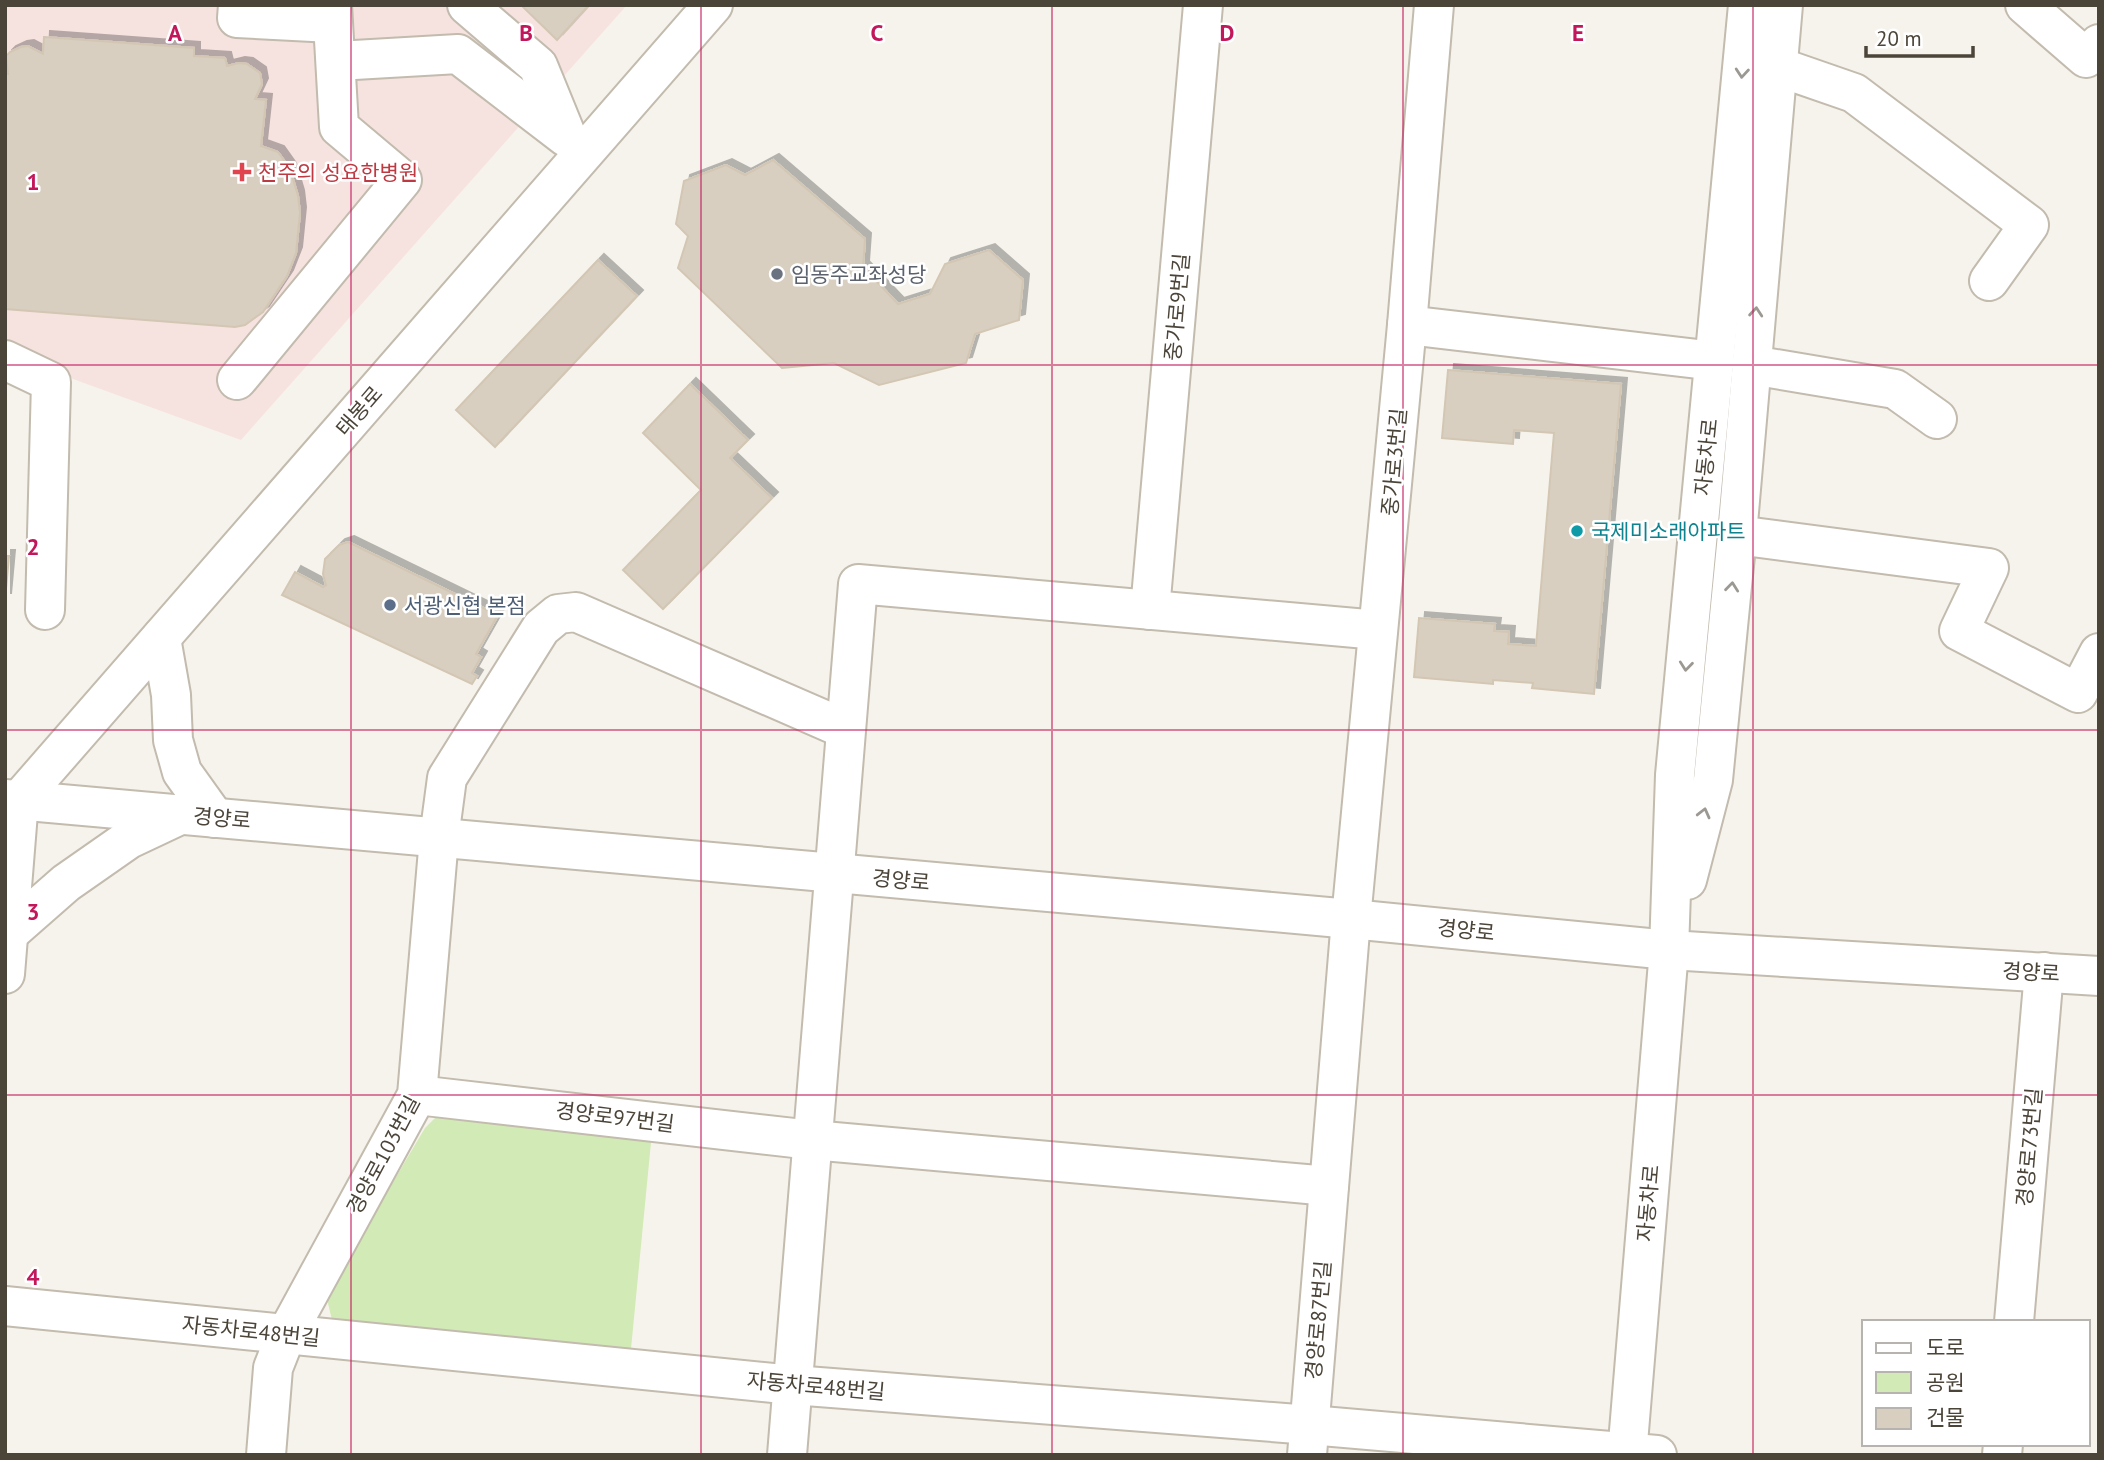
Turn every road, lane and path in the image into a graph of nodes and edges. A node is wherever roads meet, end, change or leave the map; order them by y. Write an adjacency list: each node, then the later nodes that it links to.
1 (238, 5): 9 (street)
2 (467, 5): 13 (street)
3 (713, 5): 13 (street, 태봉로)
4 (1203, 5): 22 (street, 중가로9번길)
5 (1434, 5): 15 (street, 중가로3번길)
6 (1748, 5): 17 (street, 자동차로, one-way to 17)
7 (1783, 5): 12 (street, 자동차로)
8 (2025, 5): 10 (street)
9 (332, 14): 11 (street)
10 (2099, 44)
11 (337, 61): 13 (street); 18 (street)
12 (1779, 66): 14 (street); 17 (street, 자동차로, one-way to 12)
13 (572, 150): 24 (street, 태봉로)
14 (1989, 281)
15 (1407, 325): 17 (street); 23 (street, 중가로3번길)
16 (5, 360): 21 (street)
17 (1733, 363): 19 (street); 20 (street, 자동차로); 33 (street, 자동차로, one-way to 33)
18 (237, 380)
19 (1937, 419)
20 (1737, 535): 25 (street); 33 (street, 자동차로, one-way to 20)
21 (45, 610)
22 (1150, 610): 23 (street); 26 (street)
23 (1378, 630): 31 (street, 중가로3번길)
24 (161, 638): 27 (street, 태봉로); 28 (street)
25 (2099, 653)
26 (845, 729): 29 (street); 30 (street)
27 (10, 805): 28 (street, 경양로); 32 (street)
28 (198, 816): 29 (street, 경양로); 32 (street)
29 (439, 838): 30 (street, 경양로); 37 (street, 경양로103번길)
30 (834, 874): 31 (street, 경양로); 38 (street)
31 (1351, 919): 33 (street, 경양로); 39 (street, 경양로87번길)
32 (9, 933): 35 (street)
33 (1670, 950): 34 (street, 경양로); 45 (street, 자동차로)
34 (2044, 972): 36 (street, 경양로); 41 (street, 경양로73번길)
35 (5, 974)
36 (2099, 975)
37 (417, 1095): 38 (street, 경양로97번길); 42 (street, 경양로103번길)
38 (812, 1140): 39 (street, 경양로97번길); 43 (street)
39 (1329, 1186): 44 (street, 경양로87번길)
40 (5, 1306): 42 (street, 자동차로48번길)
41 (2014, 1320)
42 (286, 1335): 43 (street, 자동차로48번길); 46 (street, 경양로103번길)
43 (793, 1385): 44 (street, 자동차로48번길); 47 (street)
44 (1308, 1440): 45 (street, 자동차로48번길)
45 (1637, 1454)
46 (266, 1455)
47 (787, 1455)

